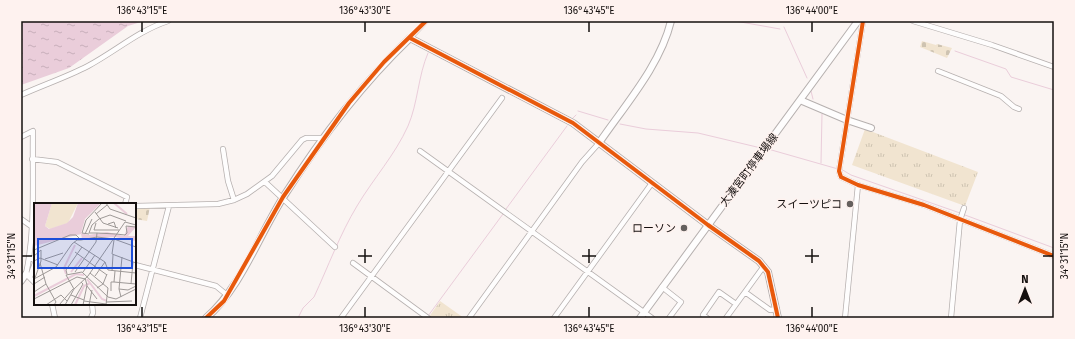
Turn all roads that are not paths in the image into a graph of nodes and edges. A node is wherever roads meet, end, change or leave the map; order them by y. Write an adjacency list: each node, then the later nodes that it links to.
1 (168, 21): 10 (street)
2 (426, 21): 7 (street)
3 (671, 21): 18 (street)
4 (858, 21): 12 (street, 大湊宮町停車場線)
5 (863, 21): 14 (street)
6 (913, 21): 8 (street)
7 (410, 38): 17 (street); 18 (street)
8 (1054, 67)
9 (938, 71): 13 (street)
10 (21, 95)
11 (502, 98): 22 (street)
12 (800, 100): 14 (street); 34 (street, 大湊宮町停車場線)
13 (1019, 109)
14 (847, 120): 15 (street); 25 (street)
15 (871, 128)
16 (21, 137): 21 (street)
17 (323, 138): 23 (street); 26 (street)
18 (599, 143): 24 (street); 36 (street)
19 (223, 149): 27 (street)
20 (420, 150): 22 (street)
21 (32, 159): 28 (street); 35 (street)
22 (449, 171): 36 (street); 45 (street)
23 (265, 182): 26 (street); 27 (street)
24 (652, 183): 34 (street); 43 (street)
25 (858, 185): 33 (street); 69 (street)
26 (283, 197): 37 (street); 50 (street)
27 (234, 200): 30 (street)
28 (126, 203)
29 (136, 206): 30 (street)
30 (169, 206): 42 (street)
31 (964, 208): 33 (street)
32 (21, 219): 35 (street)
33 (960, 220): 38 (street); 70 (street)
34 (708, 225): 41 (street); 48 (street, 大湊宮町停車場線)
35 (33, 226): 44 (street)
36 (532, 231): 43 (street); 62 (street)
37 (335, 246)
38 (1054, 256)
39 (353, 263): 45 (street)
40 (136, 265): 42 (street)
41 (764, 266): 49 (street); 54 (street)
42 (153, 269): 50 (street); 58 (street)
43 (588, 272): 55 (street); 63 (street)
44 (28, 276): 46 (street); 47 (street)
45 (371, 276): 60 (street); 61 (street)
46 (21, 280)
47 (34, 282)
48 (662, 288): 55 (street, 大湊宮町停車場線); 65 (street)
49 (745, 292): 51 (street); 54 (street)
50 (228, 295): 59 (street)
51 (736, 304): 66 (street); 67 (street)
52 (52, 305): 56 (street)
53 (92, 305): 57 (street)
54 (777, 309): 68 (street)
55 (642, 315): 64 (street)
56 (55, 318)
57 (91, 318)
58 (140, 318)
59 (206, 318)
60 (341, 318)
61 (428, 318)
62 (469, 318)
63 (554, 318)
64 (652, 318)
65 (669, 318)
66 (707, 318)
67 (726, 318)
68 (778, 318)
69 (845, 318)
70 (951, 318)

